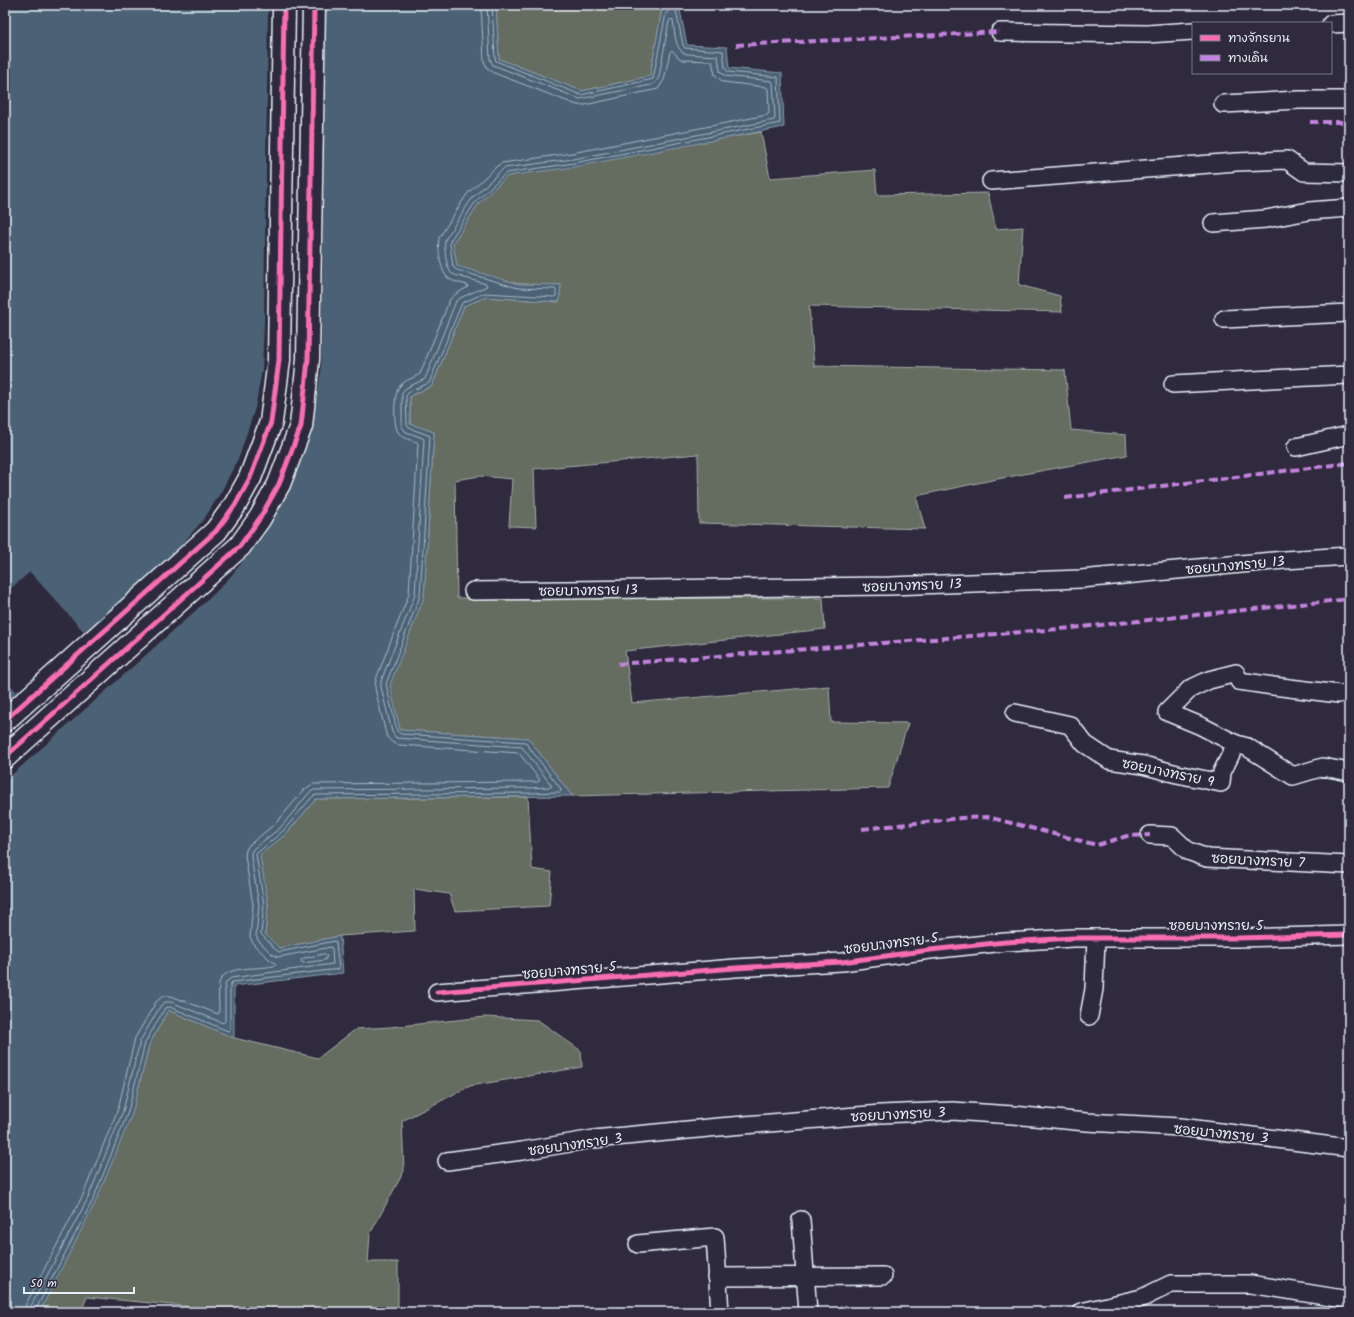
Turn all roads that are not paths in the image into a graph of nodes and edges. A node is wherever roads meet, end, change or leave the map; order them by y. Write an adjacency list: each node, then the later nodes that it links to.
1 (284, 5): 23 (main road)
2 (314, 5): 25 (main road)
3 (1349, 23): 4 (street)
4 (1332, 24)
5 (1192, 31): 6 (street)
6 (1000, 32)
7 (1349, 100): 8 (street)
8 (1223, 104)
9 (1349, 173): 10 (street)
10 (992, 180)
11 (1349, 208): 12 (street)
12 (1213, 223)
13 (1349, 313): 14 (street)
14 (1224, 319)
15 (1349, 375): 16 (street)
16 (1173, 384)
17 (1349, 435): 18 (street)
18 (1296, 447)
19 (1349, 556): 20 (street, ซอยบางทราย 13)
20 (473, 591)
21 (1339, 694): 24 (street)
22 (1015, 713): 24 (street, ซอยบางทราย 9)
23 (5, 720)
24 (1236, 744): 26 (street)
25 (5, 757)
26 (1349, 772)
27 (1150, 836): 28 (street, ซอยบางทราย 7)
28 (1349, 865)
29 (1349, 935): 30 (street, ซอยบางทราย 5)
30 (1096, 938): 31 (street, ซอยบางทราย 5); 32 (street)
31 (437, 992)
32 (1088, 1016)
33 (1349, 1148): 34 (street, ซอยบางทราย 3)
34 (447, 1161)
35 (801, 1220): 37 (street)
36 (638, 1244): 39 (street)
37 (805, 1276): 38 (street); 39 (street); 42 (street)
38 (883, 1276)
39 (717, 1277): 41 (street)
40 (1349, 1300): 43 (street)
41 (720, 1312)
42 (808, 1312)
43 (1081, 1312)

